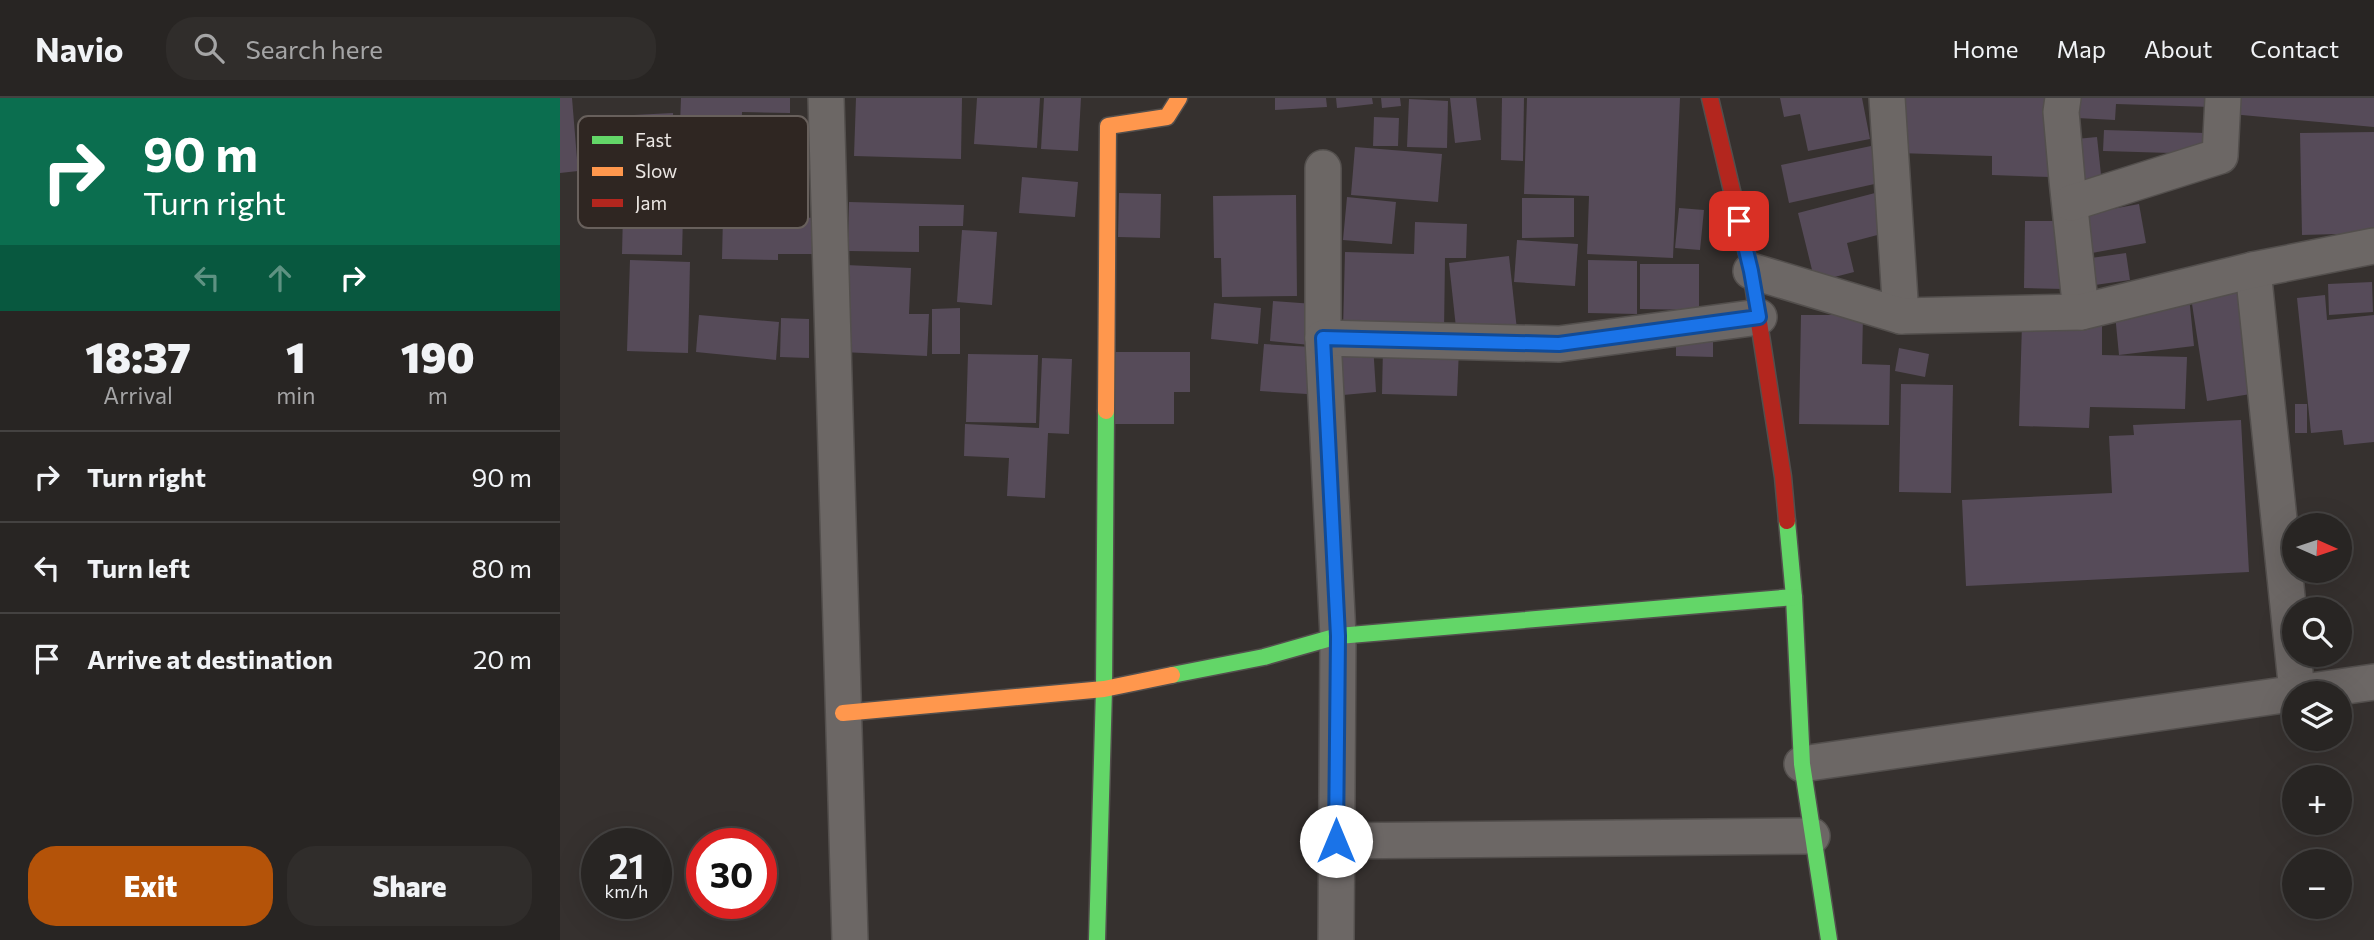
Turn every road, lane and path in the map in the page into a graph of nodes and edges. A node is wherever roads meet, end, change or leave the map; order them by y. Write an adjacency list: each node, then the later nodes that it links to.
1 (826, 98): 23 (street)
2 (1179, 98): 21 (street)
3 (1710, 98): 11 (street)
4 (1887, 98): 13 (street)
5 (2063, 98): 8 (street)
6 (2223, 98): 8 (street)
7 (1323, 168): 15 (street)
8 (2071, 203): 12 (street)
9 (2374, 246): 10 (street)
10 (2253, 270): 12 (street); 18 (street)
11 (1751, 271): 13 (street); 14 (street)
12 (2081, 312): 13 (street)
13 (1901, 316)
14 (1759, 317): 15 (street); 16 (street)
15 (1323, 338): 17 (street)
16 (1794, 597): 17 (street); 24 (street)
17 (1338, 636): 21 (street); 26 (street)
18 (2296, 681)
19 (2374, 682): 20 (street)
20 (2352, 685)
21 (1104, 689): 23 (street); 28 (street)
22 (2282, 694): 24 (street)
23 (843, 713): 27 (street)
24 (1802, 764): 25 (street)
25 (1812, 836): 26 (street); 30 (street)
26 (1336, 841): 29 (street)
27 (850, 940)
28 (1097, 940)
29 (1336, 940)
30 (1829, 940)

